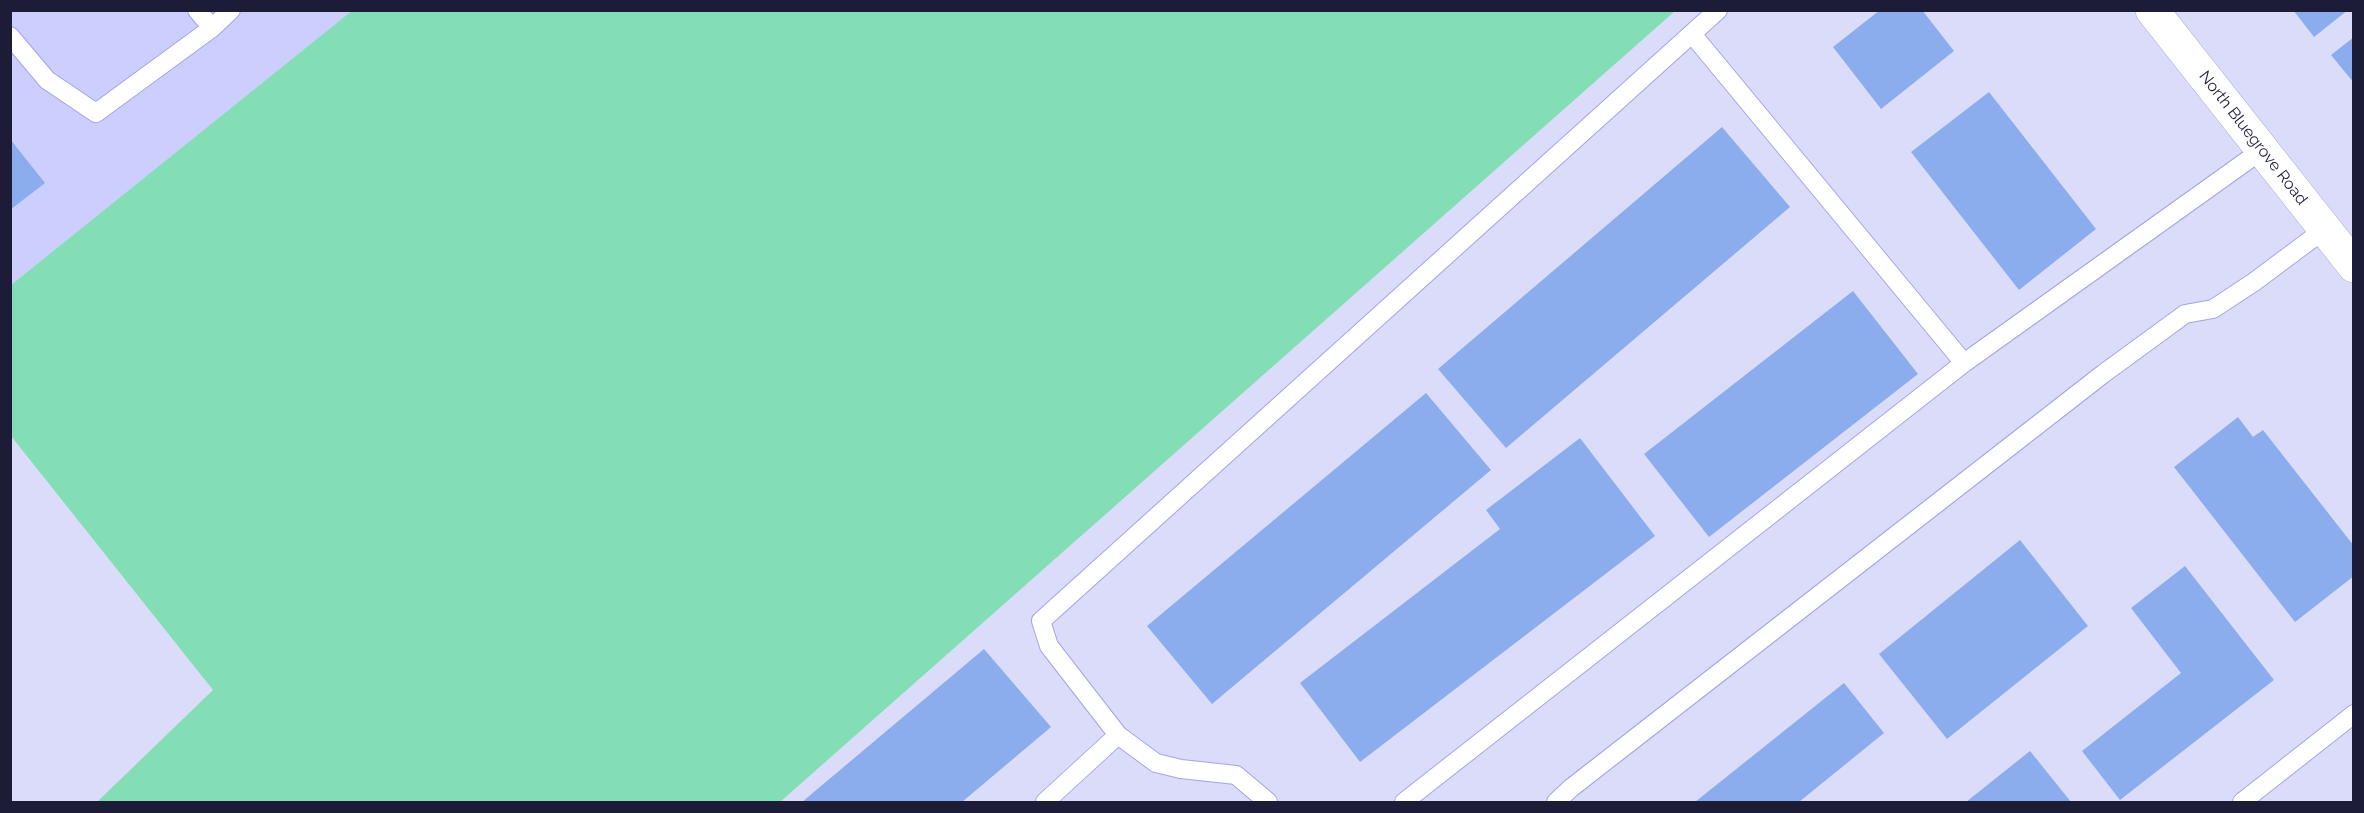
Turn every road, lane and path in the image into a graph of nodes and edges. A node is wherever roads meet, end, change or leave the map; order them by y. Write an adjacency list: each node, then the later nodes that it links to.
1 (197, 10): 5 (lane)
2 (231, 10): 5 (lane)
3 (1718, 10): 6 (lane)
4 (2152, 10): 8 (street, North Bluegrove Road)
5 (212, 28): 7 (lane)
6 (1692, 34): 11 (lane); 13 (lane)
7 (10, 36)
8 (2262, 150): 9 (street, North Bluegrove Road); 11 (lane)
9 (2325, 229): 10 (street, North Bluegrove Road); 17 (lane)
10 (2354, 266)
11 (1964, 363): 16 (lane)
12 (2354, 714): 18 (lane)
13 (1118, 735): 14 (lane); 15 (lane)
14 (1045, 802)
15 (1268, 802)
16 (1404, 802)
17 (1556, 802)
18 (2242, 802)

